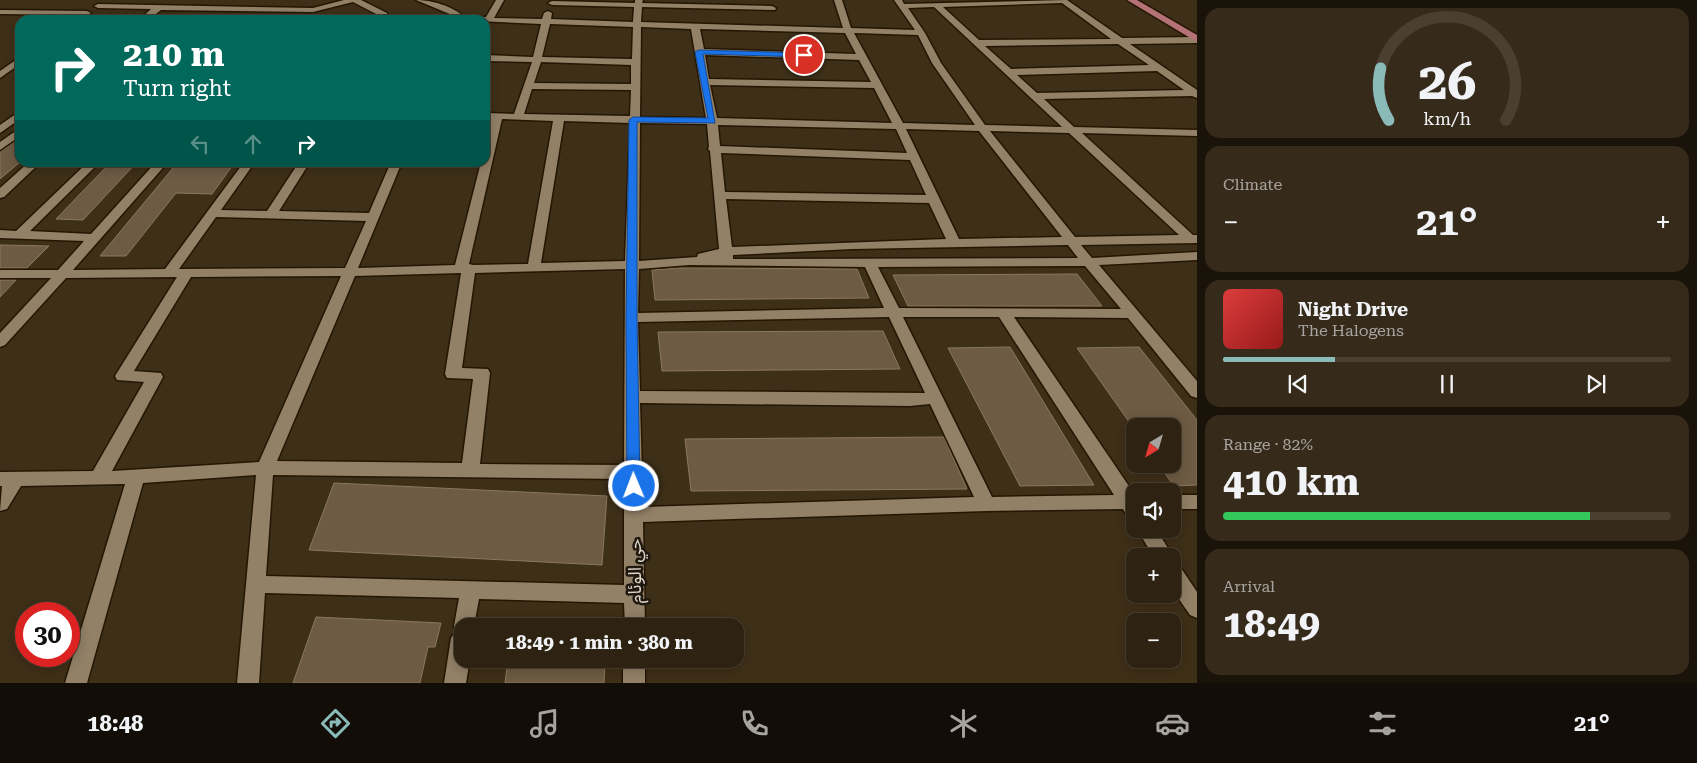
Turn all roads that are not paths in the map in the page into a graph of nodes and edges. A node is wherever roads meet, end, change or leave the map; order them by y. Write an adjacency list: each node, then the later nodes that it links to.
1 (123, 0): 12 (street)
2 (354, 0): 19 (street); 28 (street)
3 (420, 0): 17 (street)
4 (500, 0): 30 (street)
5 (838, 0): 35 (street)
6 (1063, 0): 11 (street); 39 (street)
7 (1131, 0): 38 (main road)
8 (1145, 0): 36 (main road)
9 (552, 1): 13 (street); 32 (street)
10 (446, 2): 17 (street)
11 (961, 2): 16 (street)
12 (110, 3): 18 (street); 21 (street); 24 (street)
13 (639, 3): 14 (street); 33 (street, حي الوئام)
14 (699, 3): 22 (street)
15 (901, 3): 16 (street); 37 (street)
16 (936, 5): 40 (street)
17 (432, 6): 29 (street)
18 (163, 7): 19 (street); 25 (street); 26 (street)
19 (313, 10): 27 (street)
20 (0, 12): 21 (street)
21 (87, 13): 23 (street)
22 (774, 14): 34 (street); 35 (street)
23 (84, 15)
24 (101, 15)
25 (150, 15)
26 (156, 15)
27 (308, 15)
28 (384, 15)
29 (456, 15)
30 (490, 17)
31 (490, 20): 32 (street)
32 (545, 22): 33 (street); 44 (street)
33 (637, 25): 34 (street); 45 (street, حي الوئام)
34 (695, 26): 41 (street)
35 (848, 31): 37 (street); 42 (street)
36 (1197, 32)
37 (922, 33): 65 (street)
38 (1197, 40): 39 (street)
39 (1121, 41): 40 (street); 47 (street)
40 (977, 43): 48 (street)
41 (699, 52): 42 (street); 51 (street)
42 (863, 56): 52 (street)
43 (490, 58): 44 (street)
44 (538, 60): 45 (street); 53 (street)
45 (635, 62): 55 (street, حي الوئام)
46 (15, 64): 49 (street)
47 (1159, 68): 48 (street); 56 (street)
48 (1009, 72): 57 (street)
49 (0, 75)
50 (15, 76): 54 (street)
51 (705, 82): 52 (street); 63 (street)
52 (879, 85): 64 (street)
53 (529, 86): 55 (street); 59 (street)
54 (0, 87)
55 (635, 87): 62 (street, حي الوئام)
56 (1195, 94): 57 (street)
57 (1036, 96): 67 (street)
58 (491, 117): 59 (street)
59 (518, 117): 61 (street)
60 (15, 118): 66 (street)
61 (559, 118): 62 (street); 97 (street)
62 (633, 120): 63 (street); 96 (street, حي الوئام)
63 (712, 121): 64 (street); 71 (street)
64 (900, 125): 65 (street); 72 (street)
65 (983, 128): 67 (street); 91 (street)
66 (0, 130)
67 (1072, 131): 68 (street); 89 (street)
68 (1197, 133)
69 (15, 135): 70 (street)
70 (0, 147)
71 (713, 149): 72 (street); 81 (street)
72 (913, 157): 82 (street)
73 (30, 167): 80 (street)
74 (90, 167): 87 (street)
75 (158, 167): 88 (street)
76 (246, 167): 83 (street)
77 (303, 167): 84 (street)
78 (395, 167): 85 (street)
79 (482, 167): 98 (street)
80 (0, 194)
81 (721, 195): 82 (street); 93 (street)
82 (934, 200): 90 (street)
83 (212, 213): 84 (street); 99 (street)
84 (270, 215): 85 (street)
85 (374, 217): 101 (street)
86 (0, 234): 87 (street)
87 (19, 235): 88 (street)
88 (94, 238): 103 (street)
89 (1194, 239): 91 (street)
90 (954, 243): 91 (street); 93 (street)
91 (1073, 243): 94 (street)
92 (1197, 256): 94 (street)
93 (727, 257): 95 (street); 96 (street)
94 (1090, 262): 95 (street); 106 (street)
95 (870, 263): 104 (street)
96 (633, 265): 97 (street); 107 (street, حي الوئام)
97 (534, 266): 98 (street)
98 (465, 269): 101 (street); 113 (street)
99 (169, 272): 100 (street); 103 (street)
100 (187, 272): 101 (street); 116 (street)
101 (349, 272): 112 (street)
102 (0, 274): 103 (street)
103 (60, 275): 108 (street)
104 (893, 312): 105 (street); 107 (street); 111 (street)
105 (1004, 314): 106 (street); 118 (street)
106 (1132, 314): 109 (street)
107 (631, 318): 110 (street, حي الوئام)
108 (0, 342)
109 (1197, 392)
110 (633, 397): 111 (street); 114 (street, حي الوئام)
111 (934, 398): 122 (street)
112 (265, 468): 113 (street); 115 (street); 125 (street)
113 (470, 471): 114 (street)
114 (633, 472): 124 (street, حي الوئام)
115 (136, 476): 116 (street); 134 (street)
116 (99, 477): 117 (street)
117 (7, 479): 121 (street)
118 (1126, 495)
119 (1181, 502): 120 (street)
120 (1197, 502)
121 (0, 504)
122 (986, 504): 123 (street); 124 (street)
123 (1126, 505)
124 (635, 515): 128 (street, حي الوئام)
125 (257, 584): 127 (street); 135 (street)
126 (1181, 585): 129 (street)
127 (471, 590): 128 (street); 130 (street)
128 (635, 594): 131 (street, حي الوئام)
129 (1197, 609)
130 (466, 618)
131 (635, 618)
132 (457, 668): 136 (street)
133 (634, 668): 137 (street)
134 (76, 683)
135 (248, 683)
136 (455, 683)
137 (634, 683)

